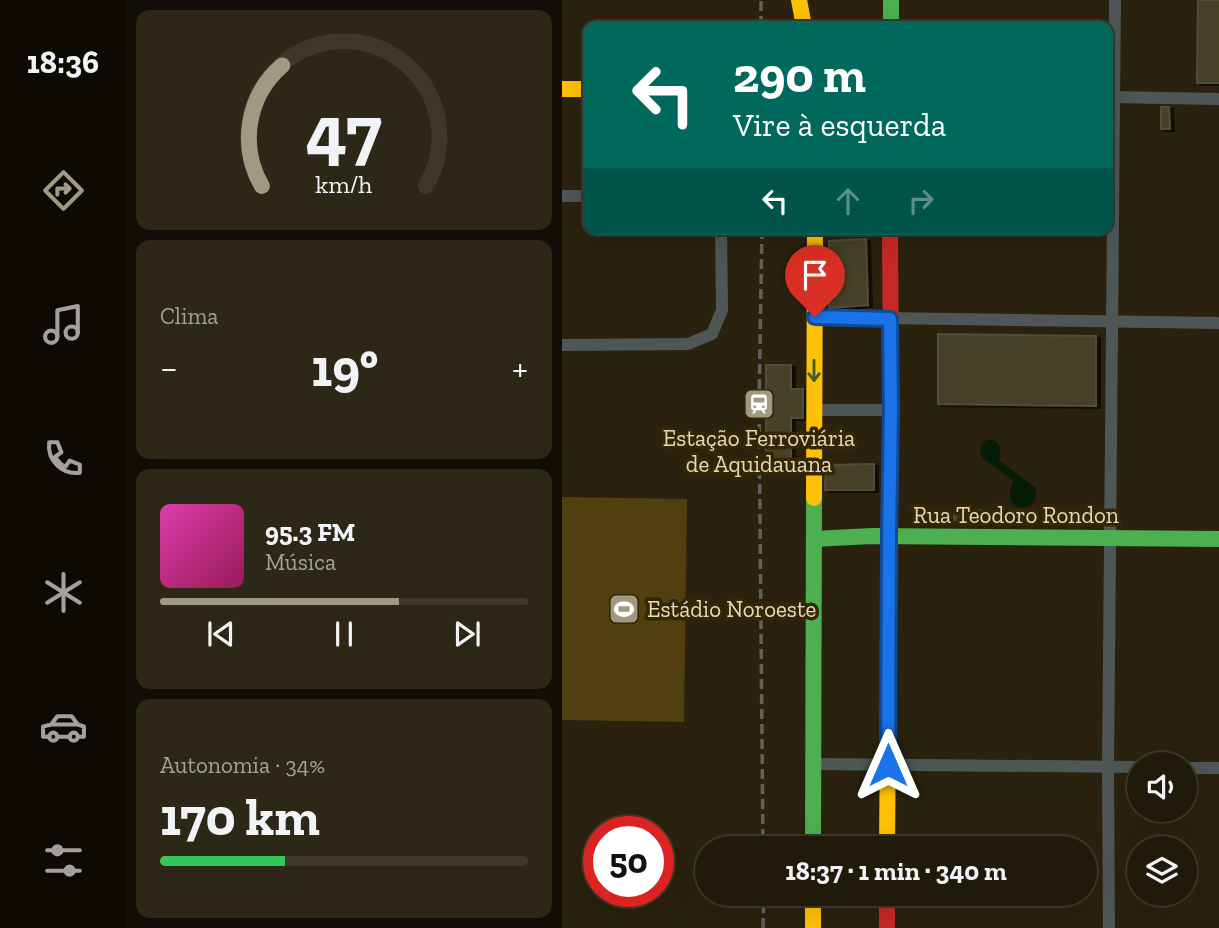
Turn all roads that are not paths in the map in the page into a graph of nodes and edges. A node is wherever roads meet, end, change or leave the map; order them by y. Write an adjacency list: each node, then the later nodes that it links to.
1 (799, 0): 4 (main road)
2 (891, 0): 5 (main road)
3 (1114, 0): 6 (street)
4 (803, 21)
5 (891, 21)
6 (1113, 32)
7 (562, 89): 8 (main road)
8 (583, 89)
9 (1113, 97): 10 (street)
10 (1219, 99)
11 (562, 196): 12 (street)
12 (583, 196)
13 (721, 235): 21 (street)
14 (815, 235): 17 (main road)
15 (890, 235): 18 (main road)
16 (1112, 235): 19 (street)
17 (815, 317): 18 (street); 22 (main road, one-way to 22)
18 (890, 319): 19 (street); 23 (main road)
19 (1112, 322): 20 (street); 25 (street)
20 (1219, 323)
21 (562, 345)
22 (814, 410): 23 (street); 26 (main road)
23 (891, 410): 24 (main road)
24 (889, 537): 25 (main road, Rua Teodoro Rondon); 26 (main road, Rua Teodoro Rondon); 29 (main road)
25 (1111, 538): 27 (main road, Rua Teodoro Rondon); 30 (street)
26 (814, 539): 28 (main road)
27 (1219, 539)
28 (812, 764): 29 (street); 34 (main road)
29 (888, 765): 30 (street); 35 (main road)
30 (1108, 767): 31 (street); 40 (street)
31 (1127, 767)
32 (1197, 768): 33 (street)
33 (1219, 768)
34 (813, 836)
35 (887, 836)
36 (813, 906): 38 (main road)
37 (887, 906): 39 (main road)
38 (813, 928)
39 (887, 928)
40 (1109, 928)

